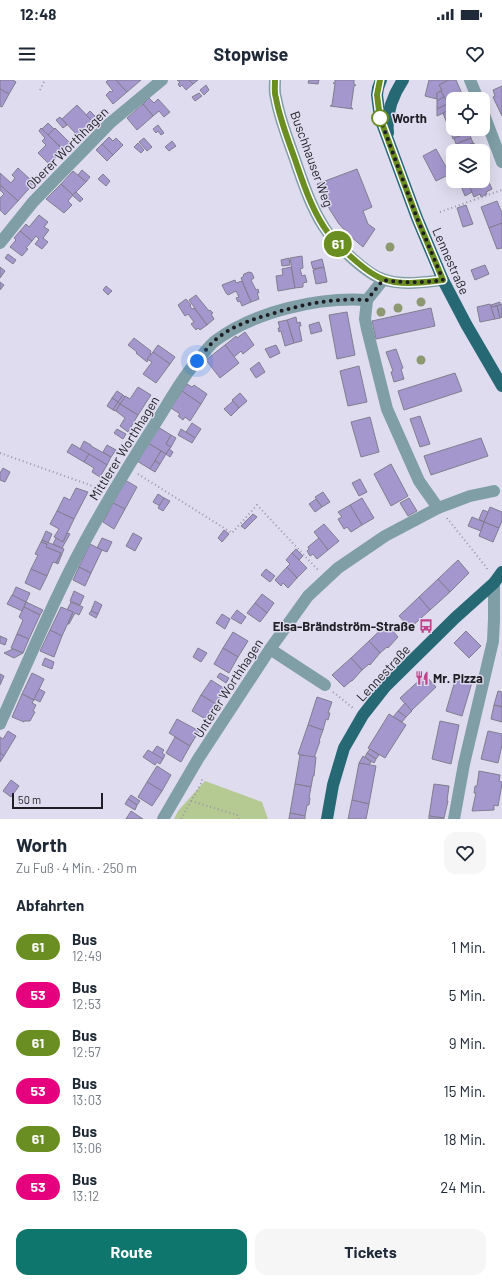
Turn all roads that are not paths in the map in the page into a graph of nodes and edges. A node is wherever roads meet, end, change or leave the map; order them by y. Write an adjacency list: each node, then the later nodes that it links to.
1 (162, 80): 10 (street, Oberer Worthhagen)
2 (275, 80): 11 (street, Buschhauser Weg)
3 (403, 80): 8 (main road, Lennestraße)
4 (470, 80): 6 (street)
5 (379, 83): 8 (main road, Lennestraße)
6 (475, 92)
7 (490, 130): 9 (street)
8 (389, 140): 12 (main road, Lennestraße)
9 (502, 162)
10 (0, 243)
11 (383, 280): 12 (street, Buschhauser Weg); 13 (street)
12 (443, 280): 14 (main road, Lennestraße)
13 (367, 300): 16 (street); 21 (street, Mittlerer Worthhagen)
14 (502, 386)
15 (494, 491): 16 (street, Unterer Worthhagen)
16 (438, 508): 19 (street, Unterer Worthhagen)
17 (502, 572): 18 (main road, Lennestraße)
18 (494, 583): 23 (main road, Lennestraße); 24 (street)
19 (270, 649): 20 (street); 22 (street, Unterer Worthhagen)
20 (325, 685)
21 (0, 724)
22 (163, 819)
23 (327, 819)
24 (454, 819)

